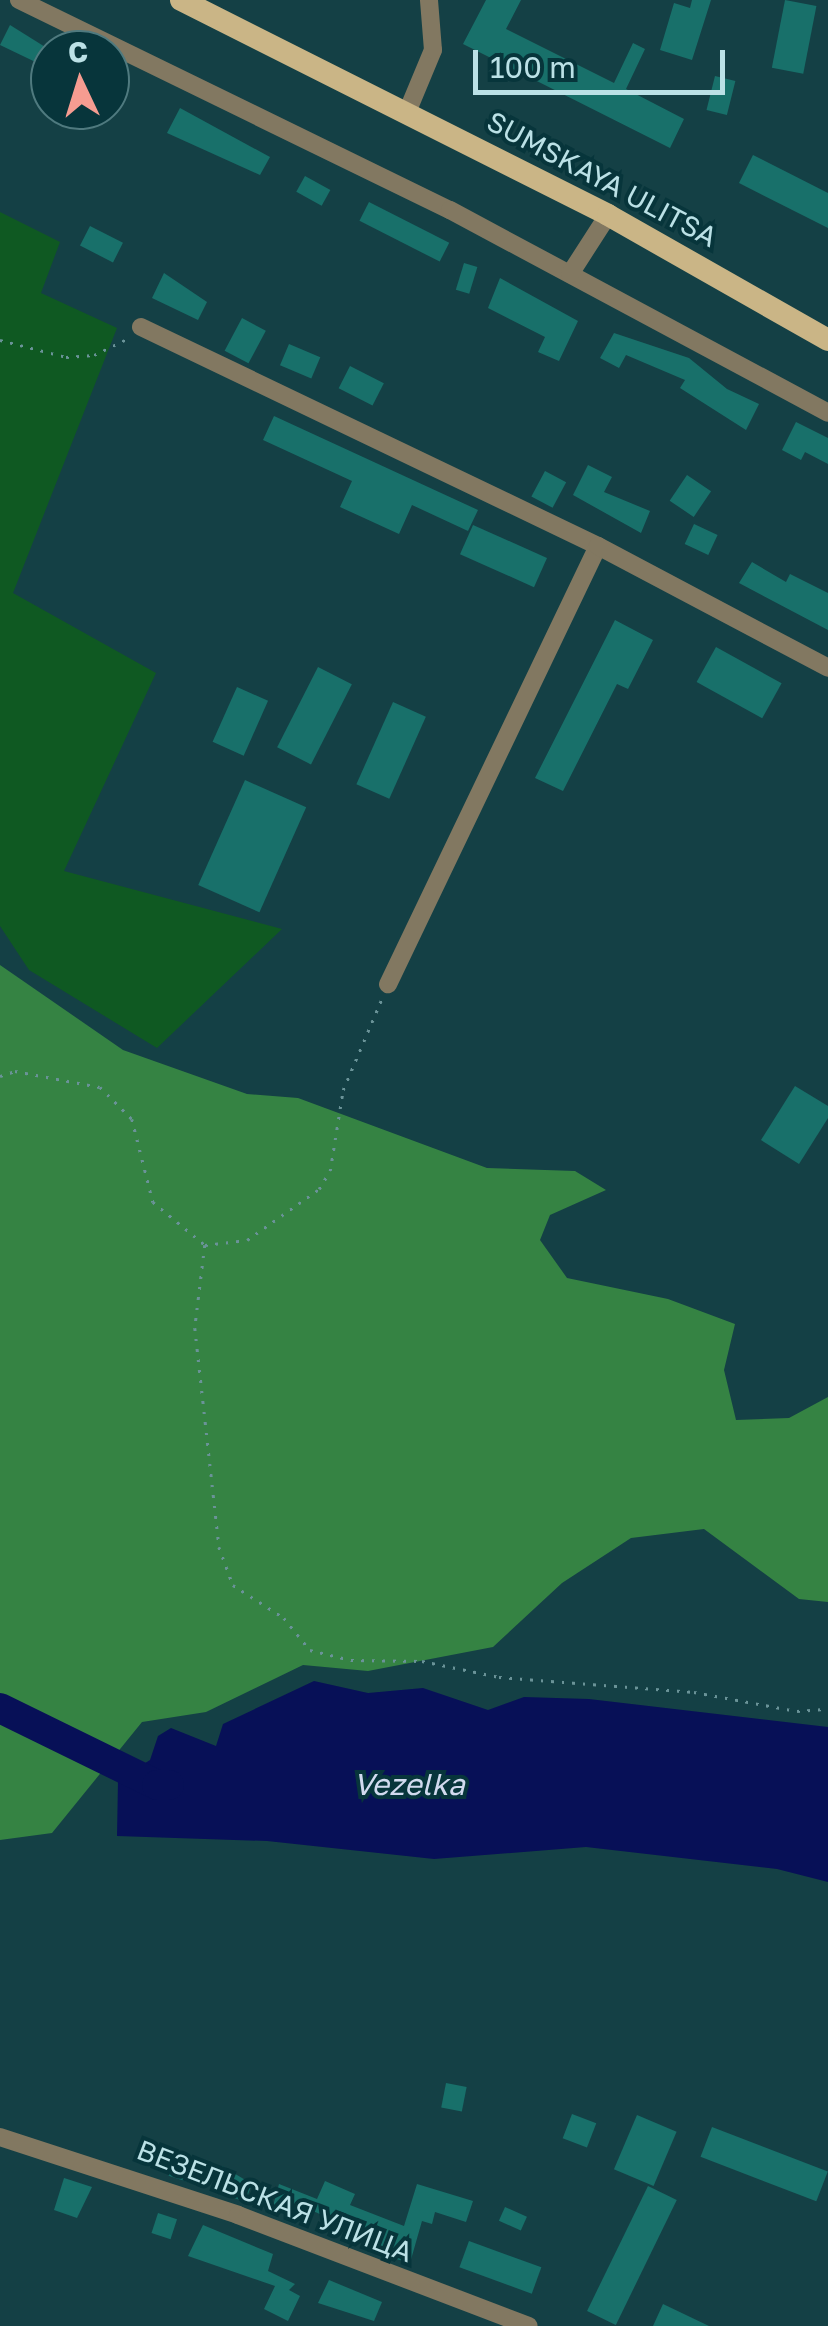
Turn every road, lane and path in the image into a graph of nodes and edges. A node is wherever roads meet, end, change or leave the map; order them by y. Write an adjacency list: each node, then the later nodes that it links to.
1 (19, 0): 6 (street)
2 (182, 0): 4 (main road, SUMSKAYA ULITSA)
3 (429, 0): 4 (street)
4 (408, 110): 5 (main road, SUMSKAYA ULITSA)
5 (608, 215): 6 (street); 8 (main road, SUMSKAYA ULITSA)
6 (570, 274): 10 (street)
7 (141, 327): 9 (path); 11 (street)
8 (825, 332)
9 (0, 340)
10 (828, 413)
11 (598, 546): 12 (street); 13 (street)
12 (828, 668)
13 (388, 984): 15 (path)
14 (0, 1076): 15 (path)
15 (204, 1244): 16 (path)
16 (828, 1708)
17 (0, 2136): 18 (street, ВЕЗЕЛЬСКАЯ УЛИЦА)
18 (528, 2326)

